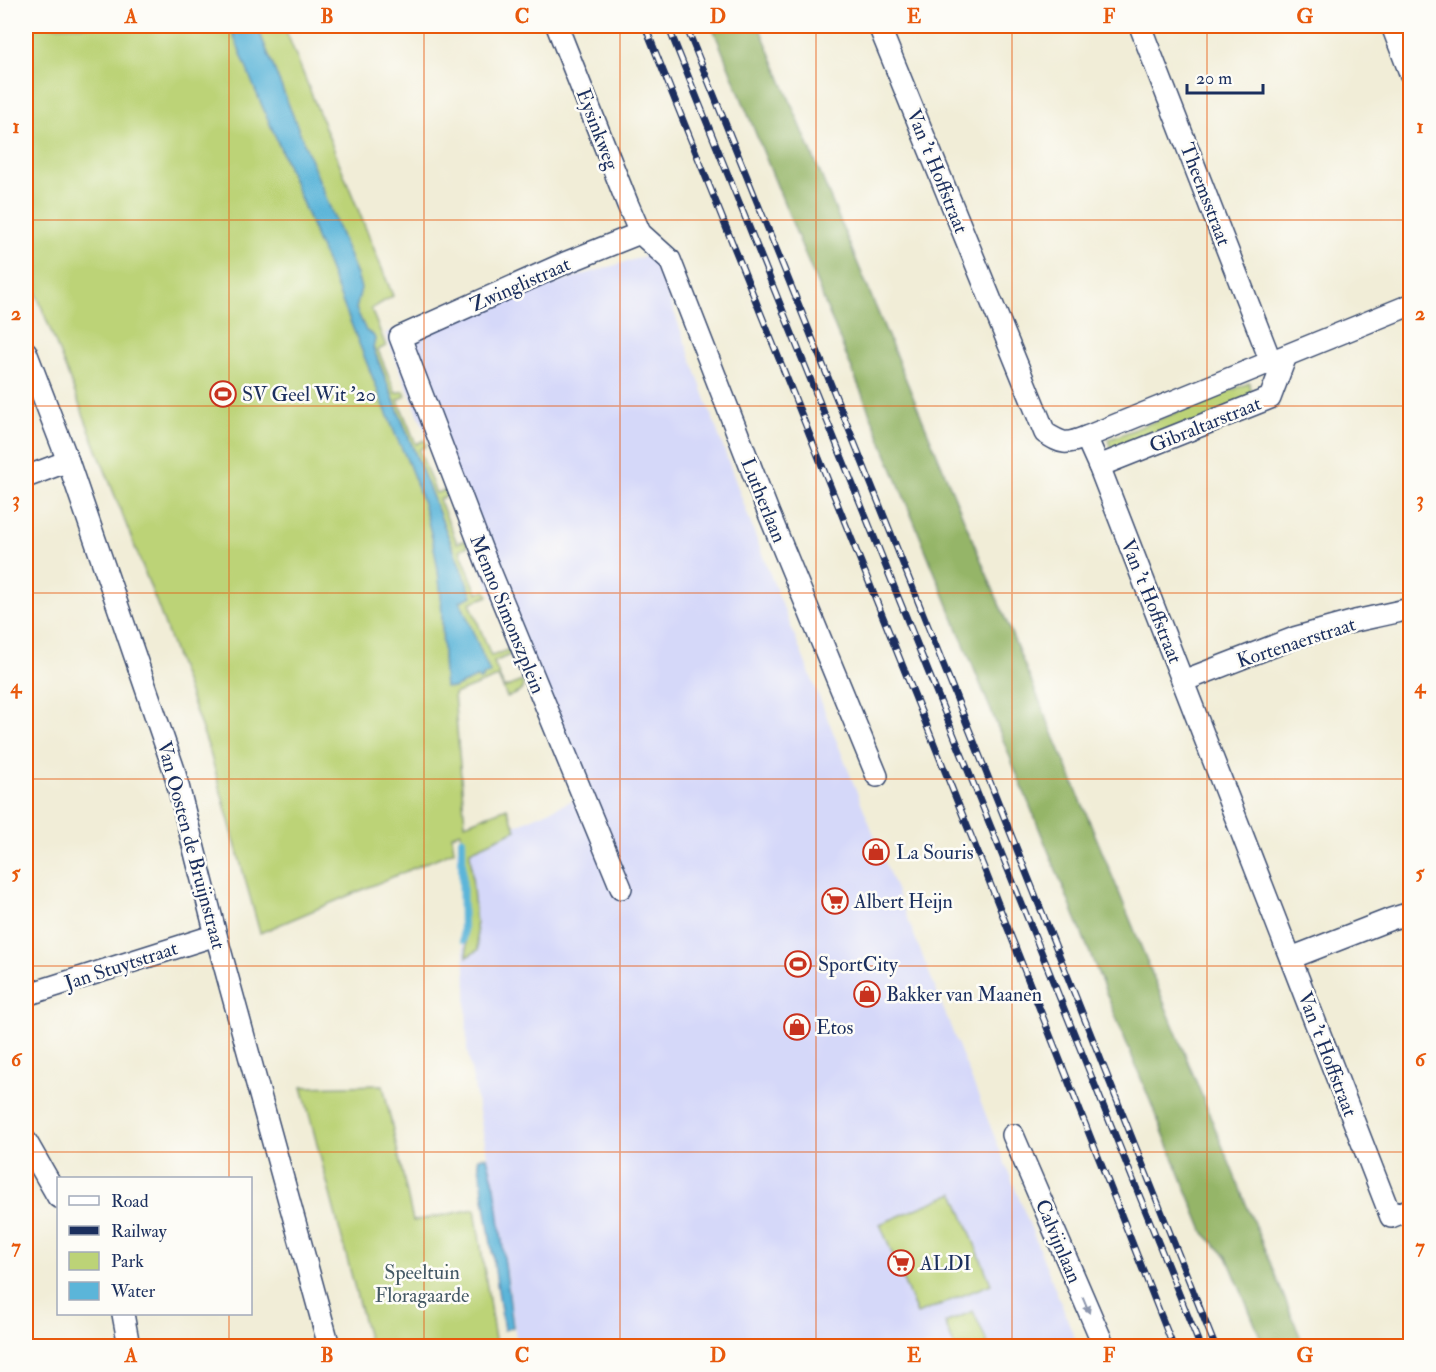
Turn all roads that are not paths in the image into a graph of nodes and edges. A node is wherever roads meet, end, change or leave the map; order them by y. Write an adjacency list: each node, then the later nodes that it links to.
1 (557, 26): 6 (street, Eysinkweg)
2 (879, 26): 11 (street, Van 't Hoffstraat)
3 (1140, 26): 10 (street, Theemsstraat)
4 (1392, 26): 5 (street)
5 (1410, 74)
6 (640, 232): 8 (street, Zwinglistraat); 17 (street, Lutherlaan)
7 (1410, 305): 10 (street, Gibraltarstraat)
8 (400, 337): 18 (street, Menno Simonszplein)
9 (26, 352): 12 (street, Van Oosten de Bruijnstraat)
10 (1279, 359): 11 (street, Gibraltarstraat); 13 (street, Gibraltarstraat)
11 (1086, 437): 13 (street, Van 't Hoffstraat)
12 (68, 460): 14 (street); 20 (street, Van Oosten de Bruijnstraat)
13 (1099, 466): 16 (street, Van 't Hoffstraat)
14 (26, 477)
15 (1410, 609): 16 (street, Kortenaerstraat)
16 (1183, 681): 21 (street, Van 't Hoffstraat)
17 (877, 776)
18 (621, 888)
19 (1410, 913): 21 (street)
20 (216, 935): 22 (street, Jan Stuytstraat); 29 (street, Van Oosten de Bruijnstraat)
21 (1291, 958): 26 (street, Van 't Hoffstraat)
22 (26, 995)
23 (1013, 1135): 30 (street, Calvijnlaan, one-way to 30)
24 (26, 1141): 25 (street)
25 (57, 1195)
26 (1401, 1213)
27 (123, 1315): 28 (street)
28 (129, 1347)
29 (329, 1347)
30 (1104, 1347)

